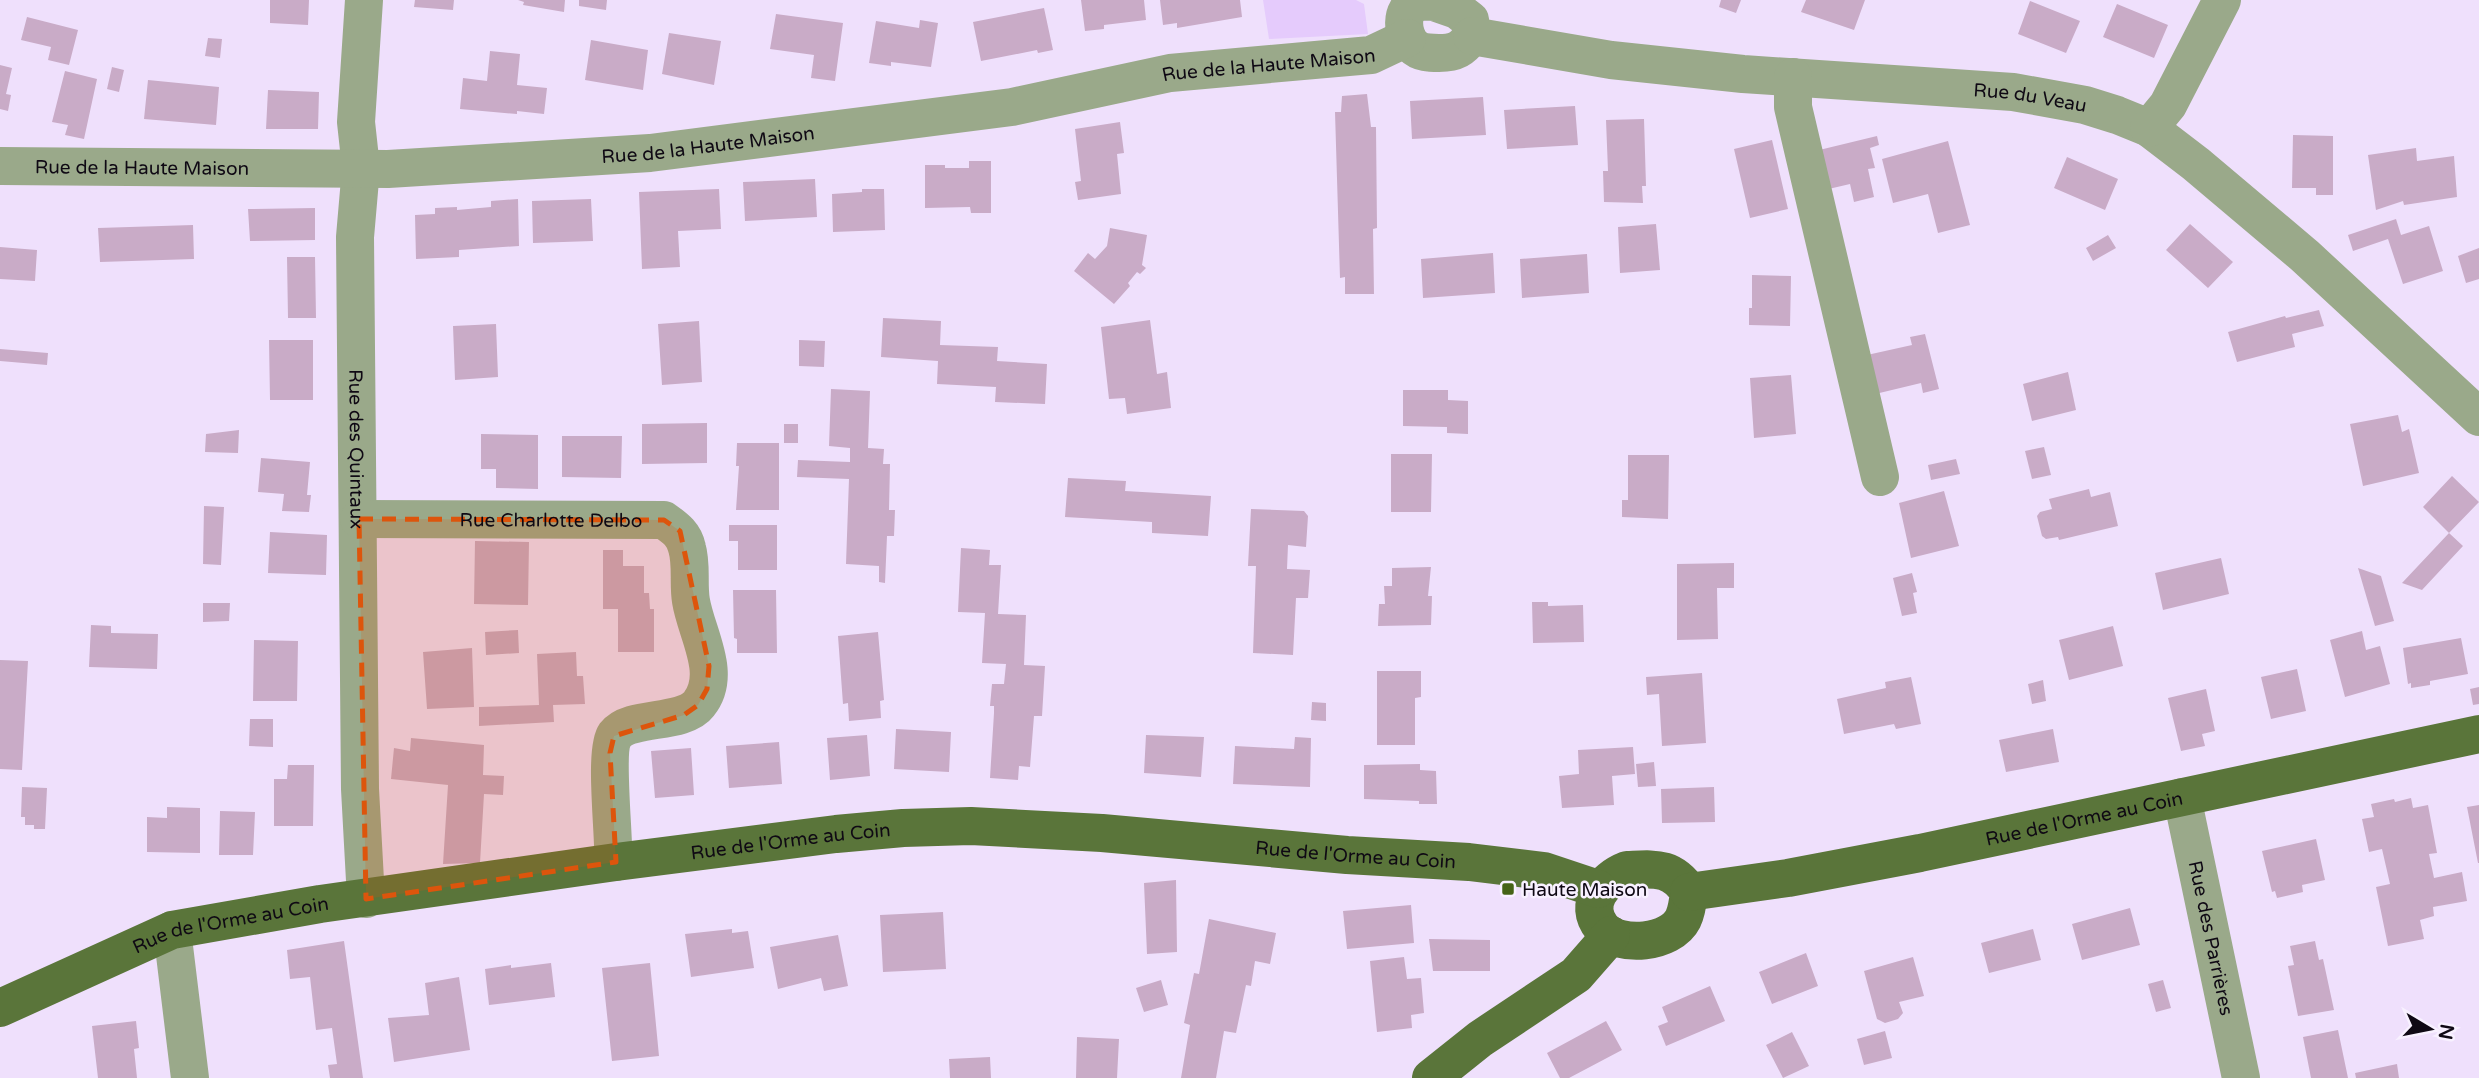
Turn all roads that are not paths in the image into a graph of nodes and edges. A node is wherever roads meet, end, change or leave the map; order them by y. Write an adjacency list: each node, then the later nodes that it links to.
1 (364, 0): 7 (street, Rue des Quintaux)
2 (2222, 0): 5 (street)
3 (1404, 16): 4 (street, Rue du Veau); 7 (street, Rue de la Haute Maison)
4 (1793, 77): 5 (street, Rue du Veau); 9 (street)
5 (2149, 128): 8 (street, Rue du Veau)
6 (0, 166): 7 (street, Rue de la Haute Maison)
7 (361, 168): 10 (street, Rue des Quintaux)
8 (2479, 417)
9 (1880, 477)
10 (359, 519): 13 (street, Rue Charlotte Delbo); 16 (street, Rue des Quintaux)
11 (2479, 734): 12 (main road, Rue de l'Orme au Coin)
12 (2182, 797): 15 (main road, Rue de l'Orme au Coin); 22 (street, Rue des Parrières)
13 (616, 862): 14 (main road, Rue de l'Orme au Coin); 16 (main road, Rue de l'Orme au Coin)
14 (1598, 890): 15 (main road); 18 (main road)
15 (1689, 892): 18 (main road)
16 (366, 899): 17 (main road, Rue de l'Orme au Coin)
17 (172, 930): 19 (main road, Rue de l'Orme au Coin); 20 (street)
18 (1611, 935): 21 (main road)
19 (0, 1008)
20 (190, 1078)
21 (1431, 1078)
22 (2241, 1078)

